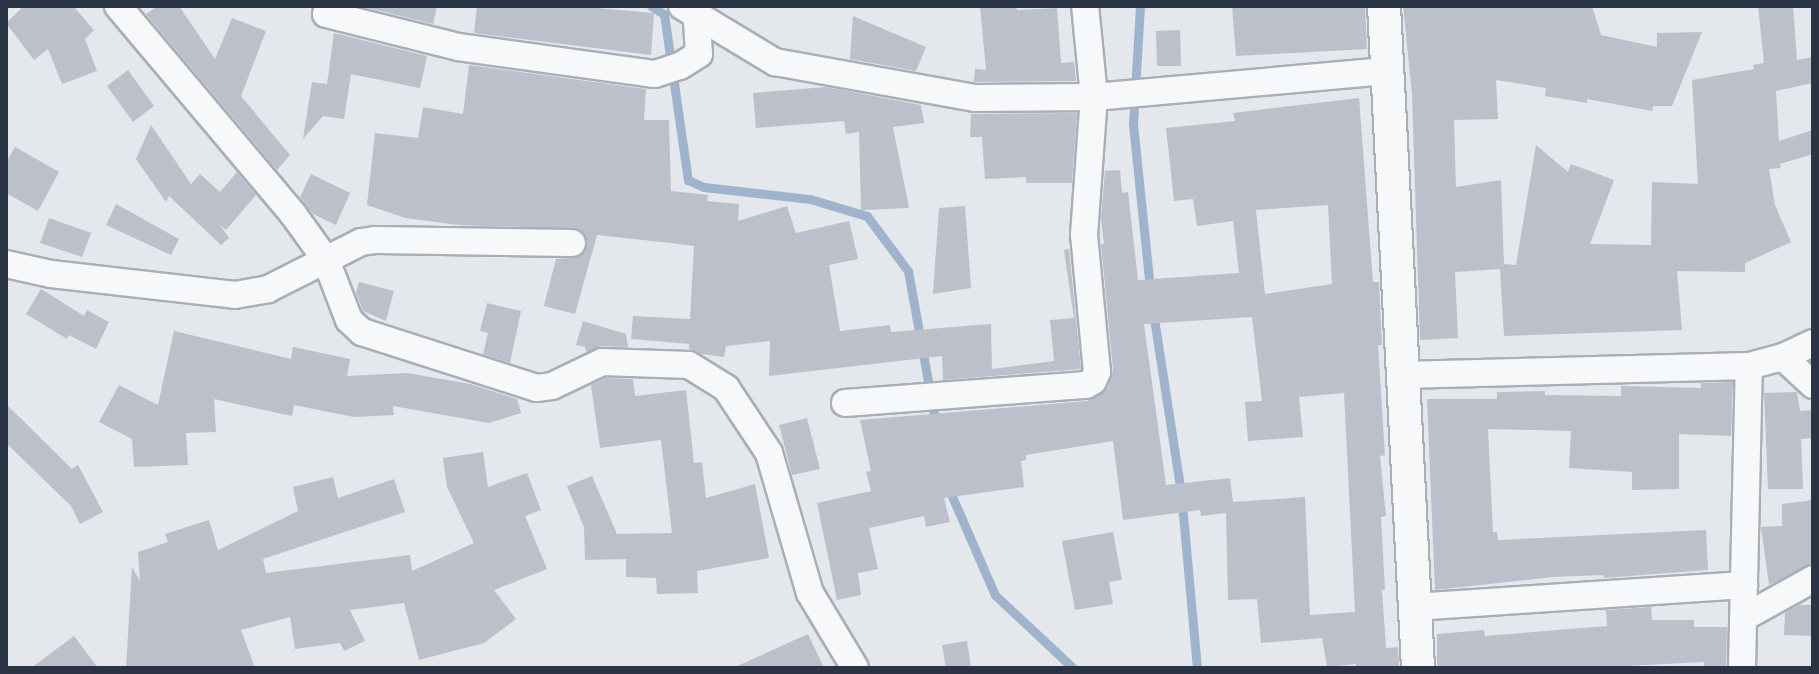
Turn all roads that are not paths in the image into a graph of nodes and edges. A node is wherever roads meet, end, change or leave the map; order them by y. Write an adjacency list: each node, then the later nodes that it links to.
1 (118, 6): 9 (street)
2 (1085, 6): 7 (street)
3 (1388, 7): 6 (street)
4 (692, 10): 5 (street); 7 (street)
5 (326, 14)
6 (1386, 71): 7 (street); 14 (street)
7 (1104, 96): 16 (street)
8 (572, 243): 9 (street)
9 (326, 260): 10 (street); 21 (street)
10 (6, 264)
11 (1813, 343): 12 (street)
12 (1783, 357): 13 (street); 15 (street)
13 (1749, 366): 14 (street); 18 (street)
14 (1402, 375): 19 (street)
15 (1813, 385)
16 (845, 403)
17 (1813, 579): 20 (street)
18 (1744, 585): 19 (street); 20 (street)
19 (1414, 607): 22 (street)
20 (1743, 618): 23 (street)
21 (855, 668)
22 (1418, 668)
23 (1742, 668)

